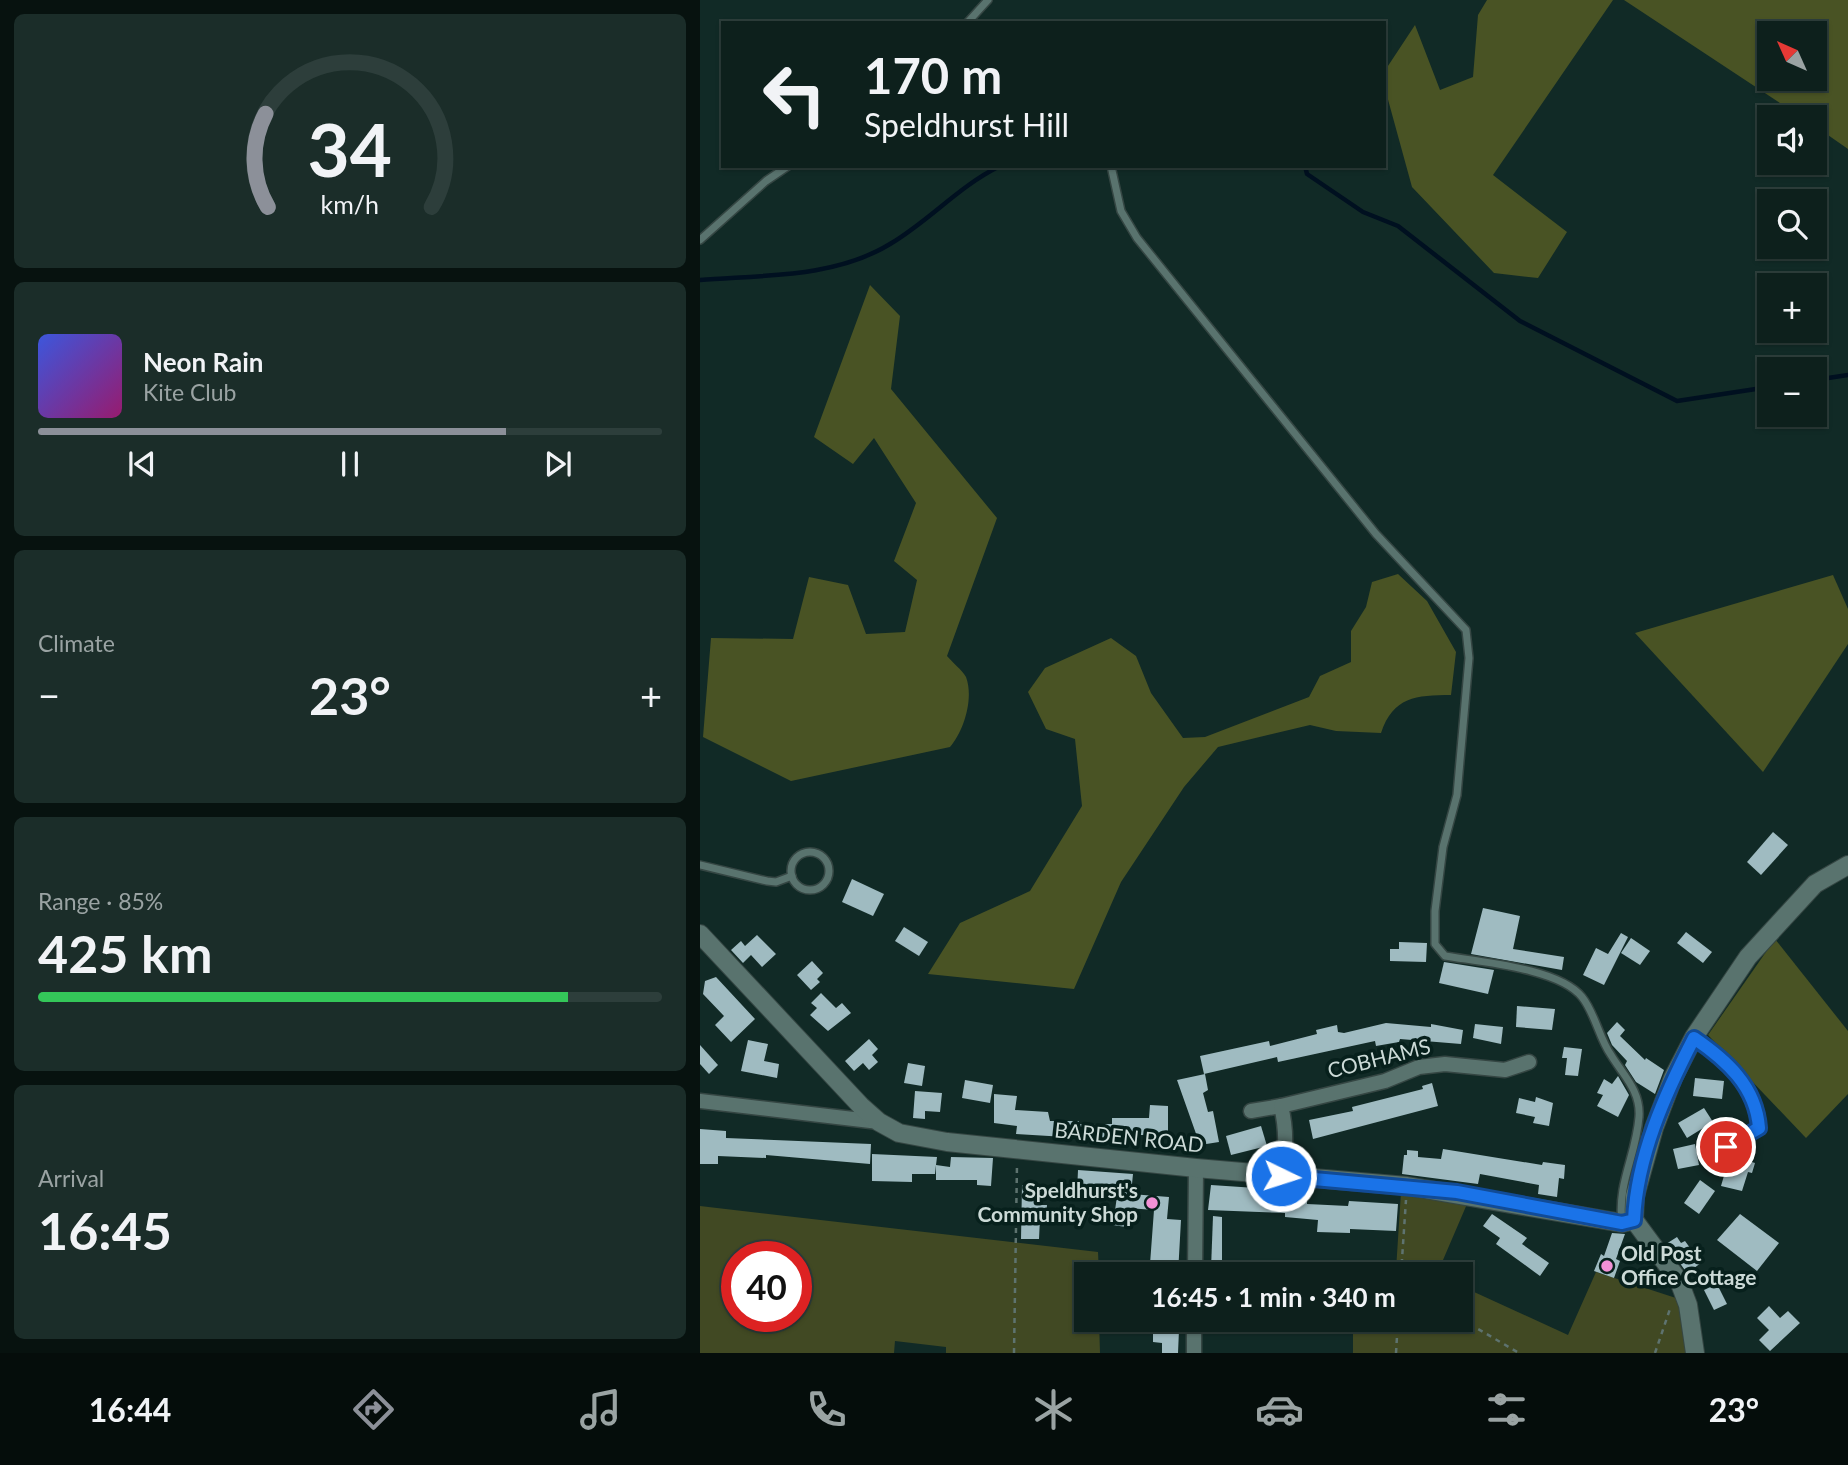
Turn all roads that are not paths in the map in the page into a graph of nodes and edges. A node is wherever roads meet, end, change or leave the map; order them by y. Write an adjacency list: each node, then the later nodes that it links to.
1 (988, 0): 2 (lane)
2 (969, 21)
3 (785, 168): 5 (lane)
4 (1111, 168): 20 (lane)
5 (700, 240)
6 (700, 865): 8 (lane)
7 (1848, 865): 10 (street)
8 (792, 876): 8 (lane)
9 (700, 934): 15 (street, BARDEN ROAD)
10 (1694, 1038): 16 (street); 20 (street)
11 (1530, 1062): 13 (street, COBHAMS)
12 (700, 1101): 15 (street)
13 (1281, 1105): 14 (street, COBHAMS); 19 (street)
14 (1251, 1111)
15 (879, 1122): 18 (street, BARDEN ROAD)
16 (1759, 1128): 17 (lane)
17 (1709, 1157)
18 (1196, 1168): 19 (street, BARDEN ROAD); 21 (street)
19 (1281, 1176): 20 (street, BARDEN ROAD)
20 (1628, 1221): 24 (street)
21 (1195, 1262)
22 (1194, 1332): 23 (street)
23 (1194, 1353)
24 (1695, 1353)

